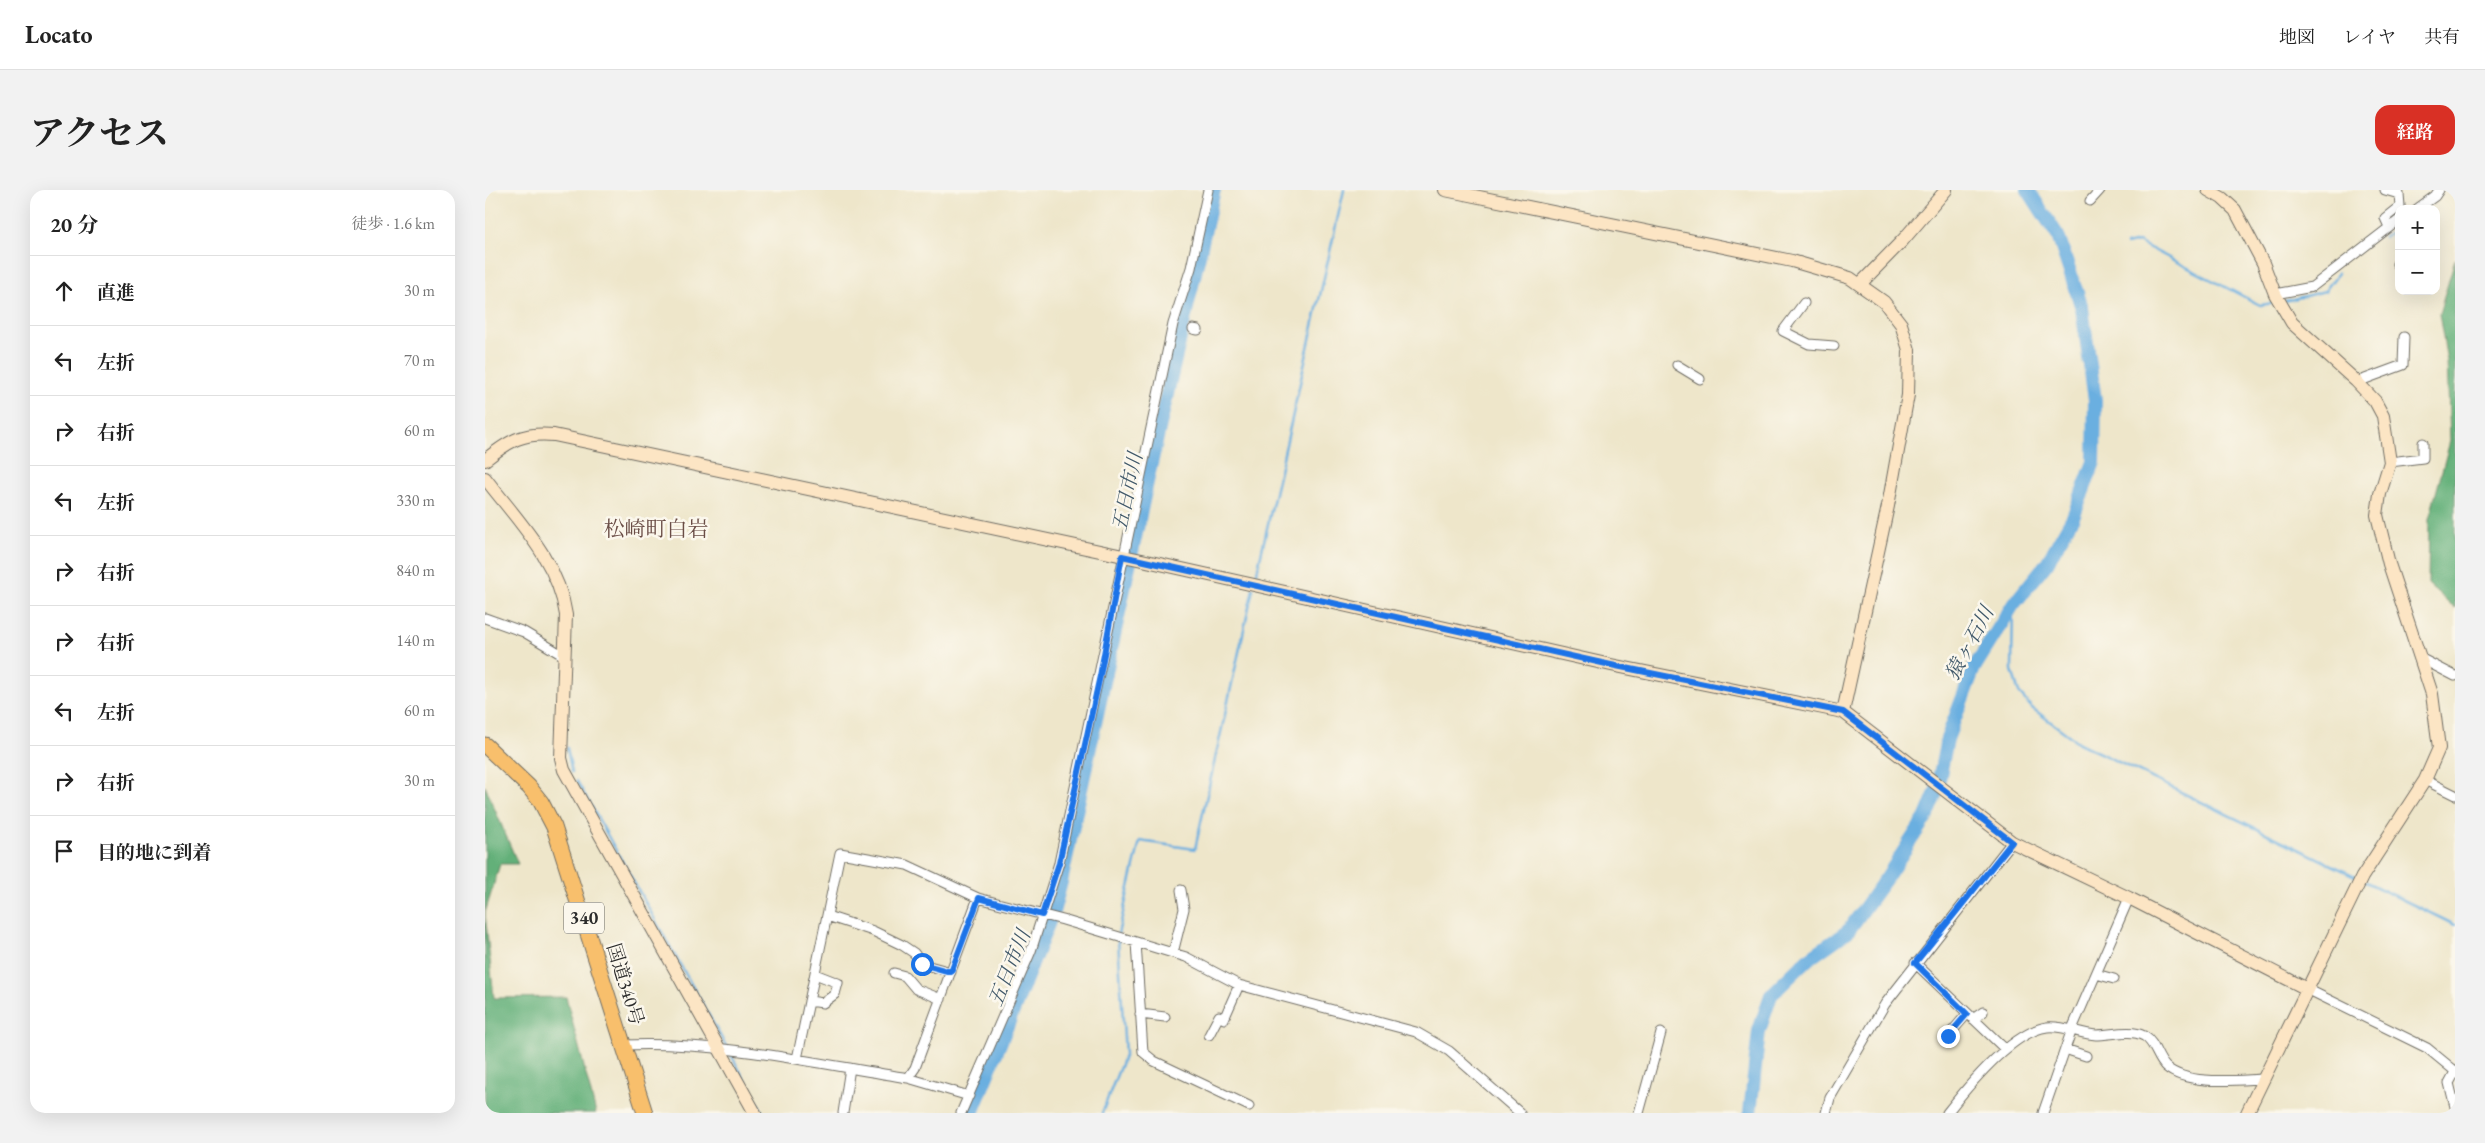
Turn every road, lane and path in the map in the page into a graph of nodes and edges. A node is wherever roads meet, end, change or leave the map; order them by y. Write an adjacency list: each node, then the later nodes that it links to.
1 (1208, 190): 24 (street)
2 (1445, 190): 12 (street)
3 (1946, 190): 12 (street)
4 (2101, 190): 8 (street)
5 (2208, 190): 13 (street)
6 (2385, 190): 11 (street)
7 (2439, 190): 9 (street)
8 (2090, 201)
9 (2429, 205)
10 (2395, 223): 11 (street)
11 (2389, 227): 13 (street)
12 (1863, 286): 29 (street)
13 (2275, 294): 19 (street)
14 (1804, 303): 16 (street)
15 (2404, 337): 19 (street)
16 (1834, 346)
17 (1677, 365): 18 (street)
18 (1699, 379)
19 (2357, 382): 22 (street)
20 (2423, 443): 22 (street)
21 (485, 460): 24 (street)
22 (2390, 462): 27 (street)
23 (485, 478): 26 (street)
24 (1123, 556): 29 (street); 37 (street)
25 (485, 618): 26 (street)
26 (564, 656): 60 (street)
27 (2422, 659): 28 (street); 31 (street)
28 (2455, 676)
29 (1843, 712): 33 (street)
30 (485, 745): 59 (highway, 国道340号 / 340)
31 (2425, 780): 32 (street); 48 (street)
32 (2455, 795)
33 (2012, 842): 36 (street); 41 (street)
34 (1181, 890): 40 (street)
35 (979, 898): 37 (street); 38 (street); 42 (street)
36 (2129, 898): 45 (street); 48 (street)
37 (1043, 915): 39 (street); 69 (street)
38 (827, 916): 42 (street); 44 (street)
39 (1136, 942): 40 (street); 52 (street)
40 (1173, 953): 47 (street)
41 (1915, 963): 54 (street); 78 (street)
42 (951, 972): 49 (street)
43 (894, 973): 49 (street)
44 (815, 974): 50 (street); 50 (street)
45 (2095, 974): 46 (street); 55 (street)
46 (2114, 979)
47 (1239, 985): 57 (street); 76 (street)
48 (2307, 989): 66 (street); 68 (street)
49 (941, 999): 67 (street)
50 (809, 1001): 64 (street)
51 (1983, 1012): 54 (street)
52 (1140, 1014): 53 (street); 70 (street)
53 (1165, 1017)
54 (1970, 1017): 58 (street); 62 (street)
55 (2072, 1029): 61 (street); 62 (street); 68 (street)
56 (1661, 1033): 77 (street)
57 (1209, 1035)
58 (1948, 1036)
59 (624, 1044): 60 (street); 72 (highway, 国道340号 / 340)
60 (718, 1048): 64 (street); 73 (street)
61 (2065, 1049): 63 (street); 80 (street)
62 (2005, 1050): 79 (street)
63 (2086, 1056)
64 (797, 1059): 65 (street)
65 (850, 1068): 67 (street); 74 (street)
66 (2455, 1072): 71 (street)
67 (908, 1078): 69 (street)
68 (2263, 1079): 81 (street)
69 (969, 1096): 75 (street)
70 (1249, 1106)
71 (2455, 1107)
72 (645, 1113)
73 (755, 1113)
74 (843, 1113)
75 (961, 1113)
76 (1520, 1113)
77 (1639, 1113)
78 (1826, 1113)
79 (1947, 1113)
80 (2043, 1113)
81 (2247, 1113)

